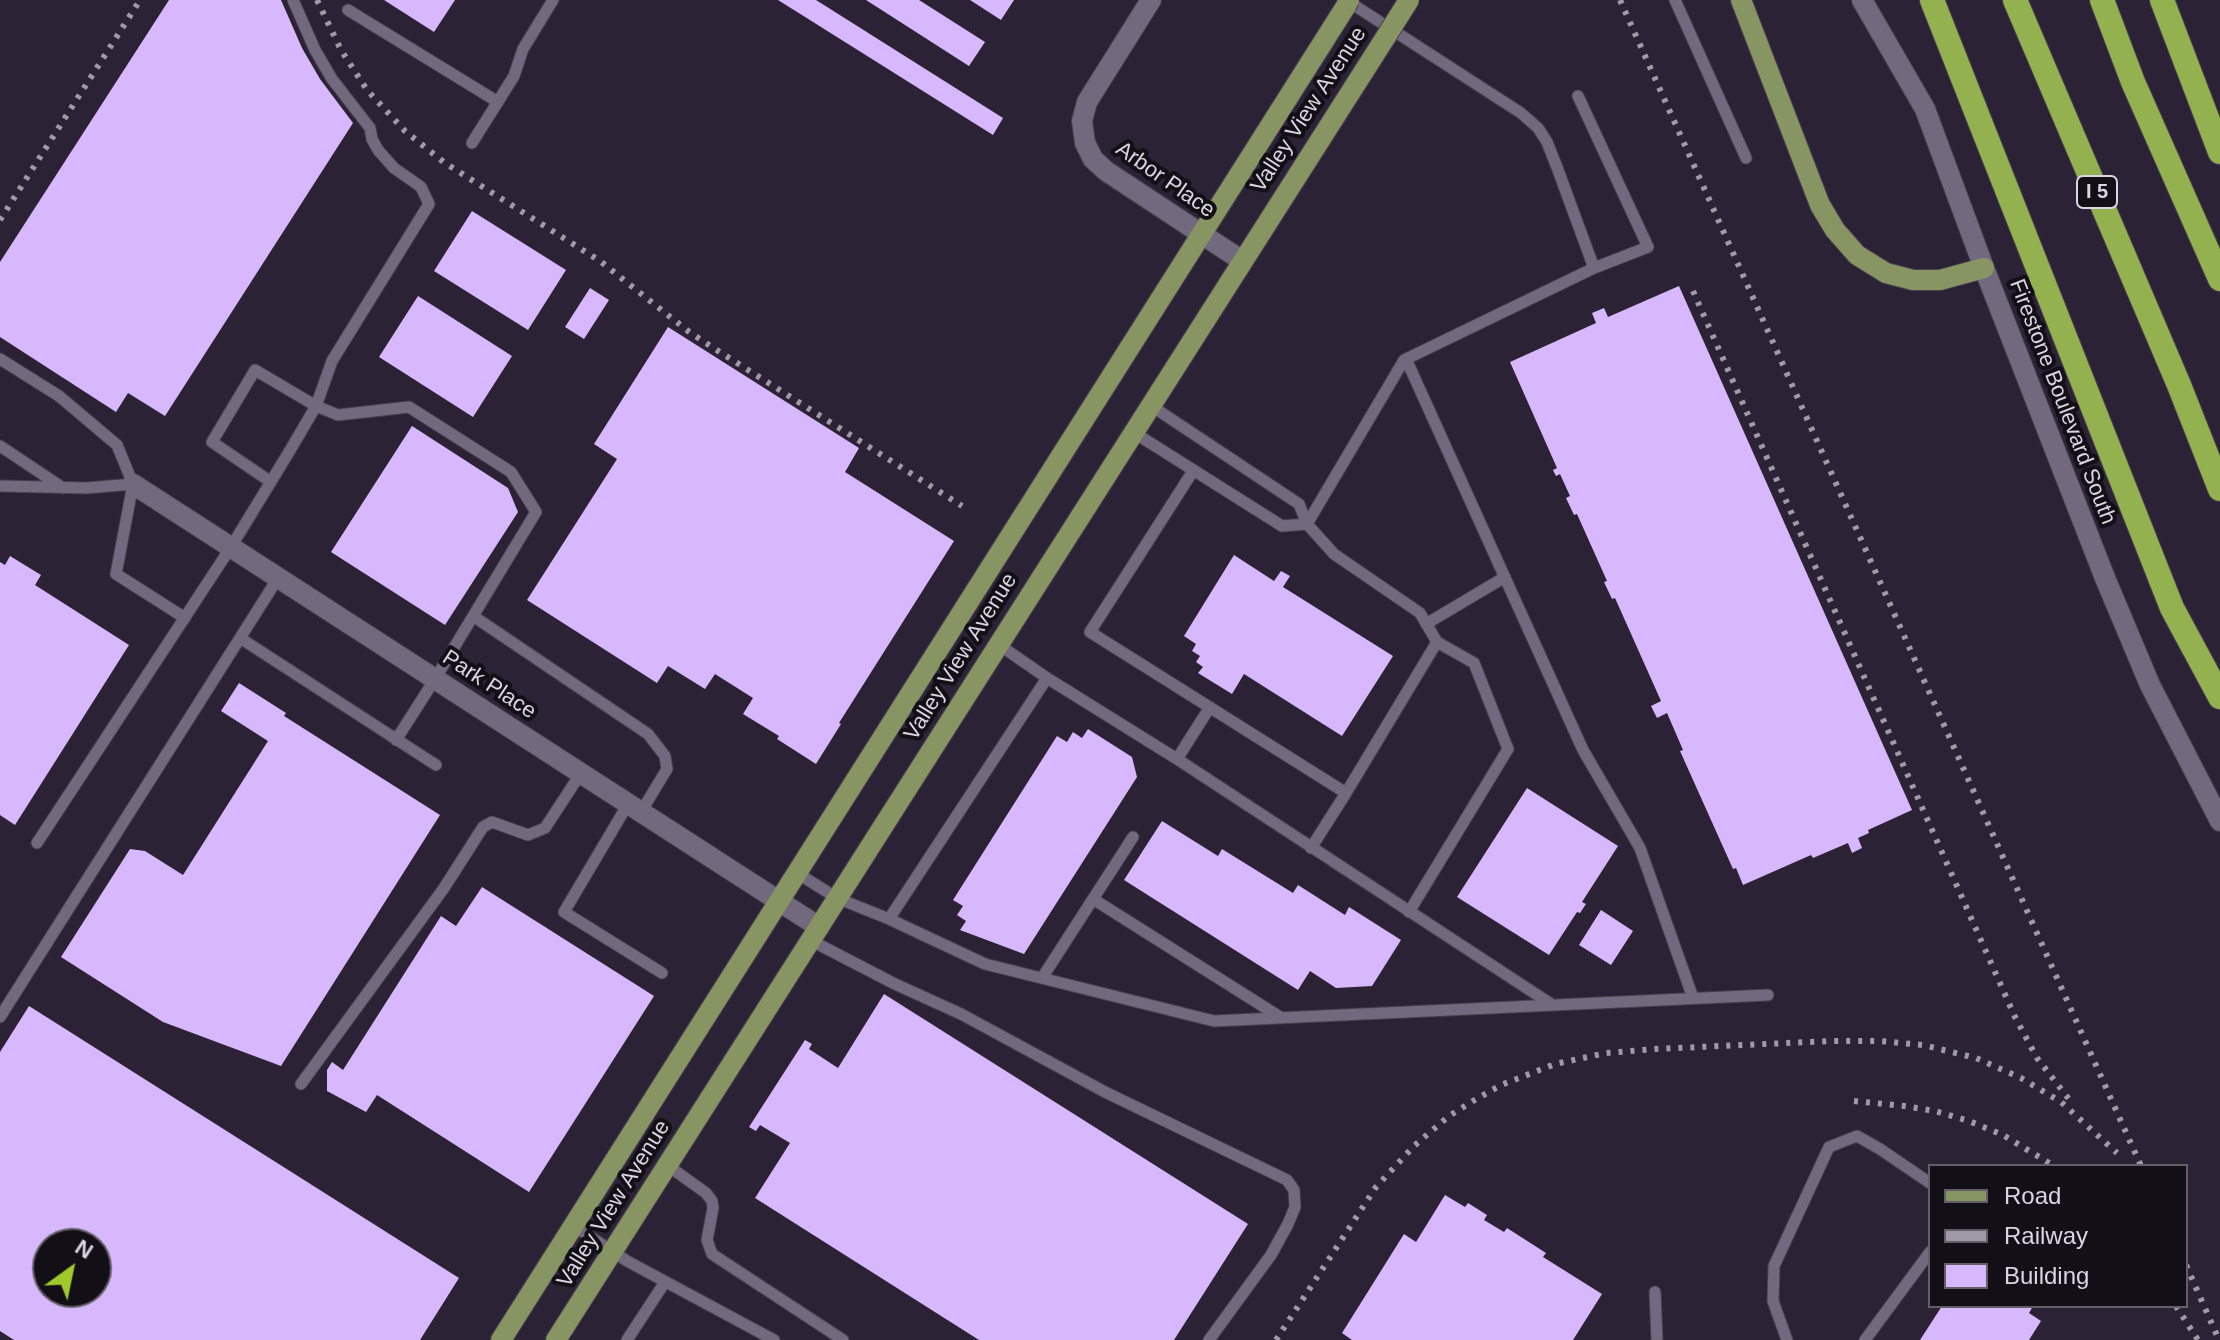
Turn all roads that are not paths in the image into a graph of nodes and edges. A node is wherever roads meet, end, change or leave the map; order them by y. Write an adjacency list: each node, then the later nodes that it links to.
1 (293, 0): 27 (lane)
2 (553, 0): 15 (lane)
3 (1151, 0): 19 (street, Arbor Place)
4 (1347, 0): 19 (main road, Valley View Avenue); 21 (lane)
5 (1409, 0): 20 (main road, Valley View Avenue, bridge)
6 (1675, 0): 18 (lane)
7 (1741, 0): 22 (main road)
8 (1862, 0): 22 (street, Firestone Boulevard South)
9 (1932, 0): 48 (highway)
10 (2015, 0): 35 (highway, I 5)
11 (2102, 0): 23 (highway)
12 (2162, 0): 17 (highway)
13 (348, 10): 15 (lane)
14 (1578, 96): 21 (lane)
15 (498, 102): 16 (lane)
16 (472, 143)
17 (2220, 152)
18 (1746, 158)
19 (1202, 235): 20 (street, Arbor Place); 60 (main road, Valley View Avenue)
20 (1241, 260): 26 (main road, Valley View Avenue)
21 (1594, 268): 25 (lane)
22 (1984, 268): 56 (street, Firestone Boulevard South)
23 (2220, 279)
24 (0, 359): 32 (lane)
25 (1406, 359): 36 (lane); 38 (lane)
26 (1150, 405): 28 (main road, Valley View Avenue); 36 (lane)
27 (316, 406): 31 (lane); 31 (lane); 40 (lane)
28 (1133, 432): 30 (lane); 45 (main road, Valley View Avenue)
29 (0, 446): 34 (lane)
30 (1193, 471): 36 (lane); 49 (lane)
31 (271, 482): 37 (lane)
32 (133, 484): 34 (lane); 37 (street, Park Place); 41 (lane)
33 (0, 486): 34 (lane)
34 (63, 488)
35 (2220, 489)
36 (1307, 524): 42 (lane)
37 (231, 547): 39 (street, Park Place); 41 (lane)
38 (1505, 577): 42 (lane); 70 (lane)
39 (278, 578): 43 (lane); 47 (street, Park Place)
40 (473, 616): 47 (lane); 55 (lane)
41 (185, 618): 58 (lane)
42 (1426, 624): 44 (lane)
43 (240, 638): 50 (lane); 72 (lane)
44 (1437, 642): 54 (lane); 64 (lane)
45 (998, 644): 46 (lane); 61 (main road, Valley View Avenue)
46 (1047, 678): 51 (lane); 65 (lane)
47 (435, 679): 50 (lane); 53 (street, Park Place)
48 (2220, 697)
49 (1210, 707): 51 (lane); 54 (lane)
50 (396, 740): 52 (lane)
51 (1177, 759): 59 (lane)
52 (436, 765)
53 (581, 773): 55 (street, Park Place); 74 (lane)
54 (1346, 793): 59 (lane)
55 (635, 808): 63 (street, Park Place); 67 (lane)
56 (2220, 821)
57 (1133, 837): 62 (lane)
58 (37, 843)
59 (1311, 848): 64 (lane)
60 (797, 873): 61 (lane); 63 (main road, Valley View Avenue)
61 (837, 898): 65 (lane); 66 (main road, Valley View Avenue)
62 (1093, 899): 68 (lane); 73 (lane)
63 (780, 901): 66 (street, Park Place); 77 (main road, Valley View Avenue)
64 (1409, 912): 71 (lane)
65 (889, 919): 68 (lane)
66 (814, 933): 75 (main road, Valley View Avenue); 87 (lane)
67 (662, 973)
68 (1042, 978): 73 (lane)
69 (1768, 995): 70 (lane)
70 (1693, 998): 71 (lane)
71 (1551, 1004): 73 (lane)
72 (0, 1017)
73 (1281, 1018)
74 (301, 1084)
75 (667, 1165): 78 (main road, Valley View Avenue); 86 (lane)
76 (1928, 1182): 89 (lane)
77 (574, 1226): 78 (lane); 82 (main road, Valley View Avenue)
78 (612, 1252): 80 (lane); 83 (main road, Valley View Avenue)
79 (1928, 1255): 90 (lane)
80 (665, 1282): 84 (lane); 85 (lane)
81 (1655, 1292): 88 (lane)
82 (501, 1340)
83 (556, 1340)
84 (627, 1340)
85 (774, 1340)
86 (843, 1340)
87 (1209, 1340)
88 (1657, 1340)
89 (1787, 1340)
90 (1865, 1340)

